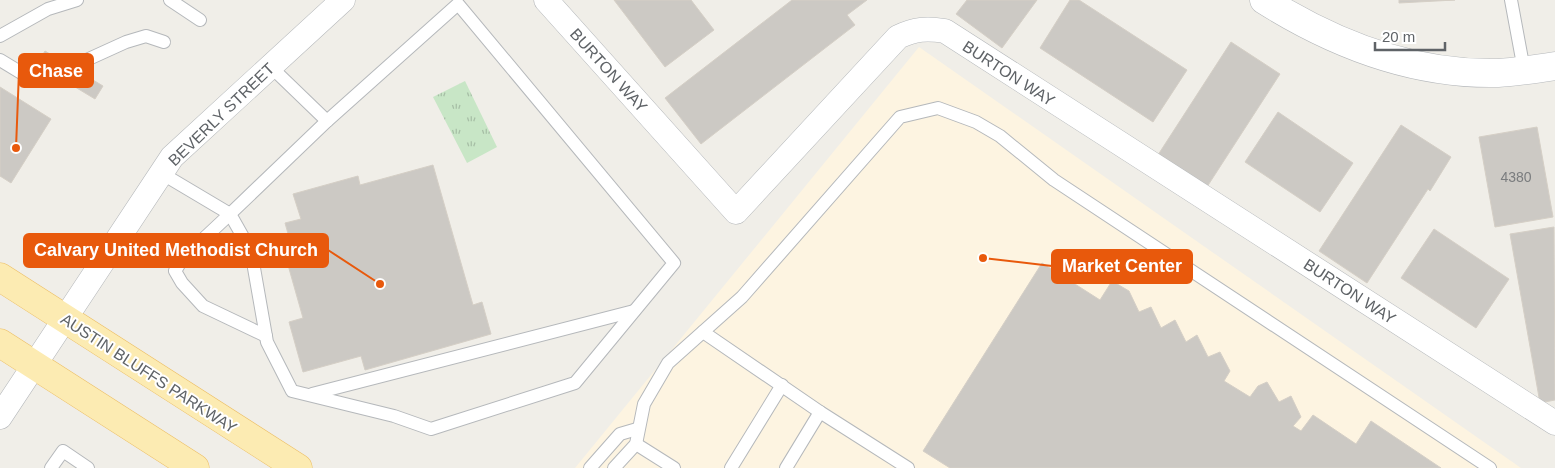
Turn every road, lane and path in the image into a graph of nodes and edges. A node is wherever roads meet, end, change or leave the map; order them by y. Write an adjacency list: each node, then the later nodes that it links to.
1 (77, 0): 9 (lane)
2 (170, 0): 8 (lane)
3 (343, 0): 14 (street, BEVERLY STREET)
4 (546, 0): 31 (street, BURTON WAY)
5 (1264, 0): 15 (street)
6 (1511, 0): 15 (lane)
7 (457, 2): 17 (lane); 21 (lane)
8 (200, 20)
9 (0, 36)
10 (164, 42): 13 (lane)
11 (0, 60): 16 (lane)
12 (1555, 66): 15 (street)
13 (71, 67)
14 (271, 67): 17 (lane); 18 (street, BEVERLY STREET)
15 (1524, 70)
16 (55, 75)
17 (327, 121): 19 (lane)
18 (161, 173): 19 (lane); 22 (street, BEVERLY STREET)
19 (230, 214): 24 (lane); 24 (lane)
20 (0, 277): 22 (main road, AUSTIN BLUFFS PARKWAY)
21 (634, 311): 28 (lane); 28 (lane)
22 (63, 318): 26 (street, BEVERLY STREET); 37 (main road, AUSTIN BLUFFS PARKWAY)
23 (703, 332): 27 (lane); 32 (lane); 44 (lane)
24 (266, 336): 28 (lane)
25 (0, 343): 26 (main road)
26 (34, 365): 30 (street, BEVERLY STREET); 36 (main road)
27 (782, 385): 29 (lane); 41 (lane)
28 (308, 394)
29 (820, 412): 42 (lane); 43 (lane)
30 (0, 417)
31 (1555, 423)
32 (637, 428): 33 (lane); 38 (lane)
33 (636, 444): 39 (lane); 40 (lane)
34 (51, 468): 35 (lane)
35 (88, 468)
36 (195, 468)
37 (298, 468)
38 (590, 468)
39 (614, 468)
40 (674, 468)
41 (731, 468)
42 (786, 468)
43 (908, 468)
44 (1490, 468)

